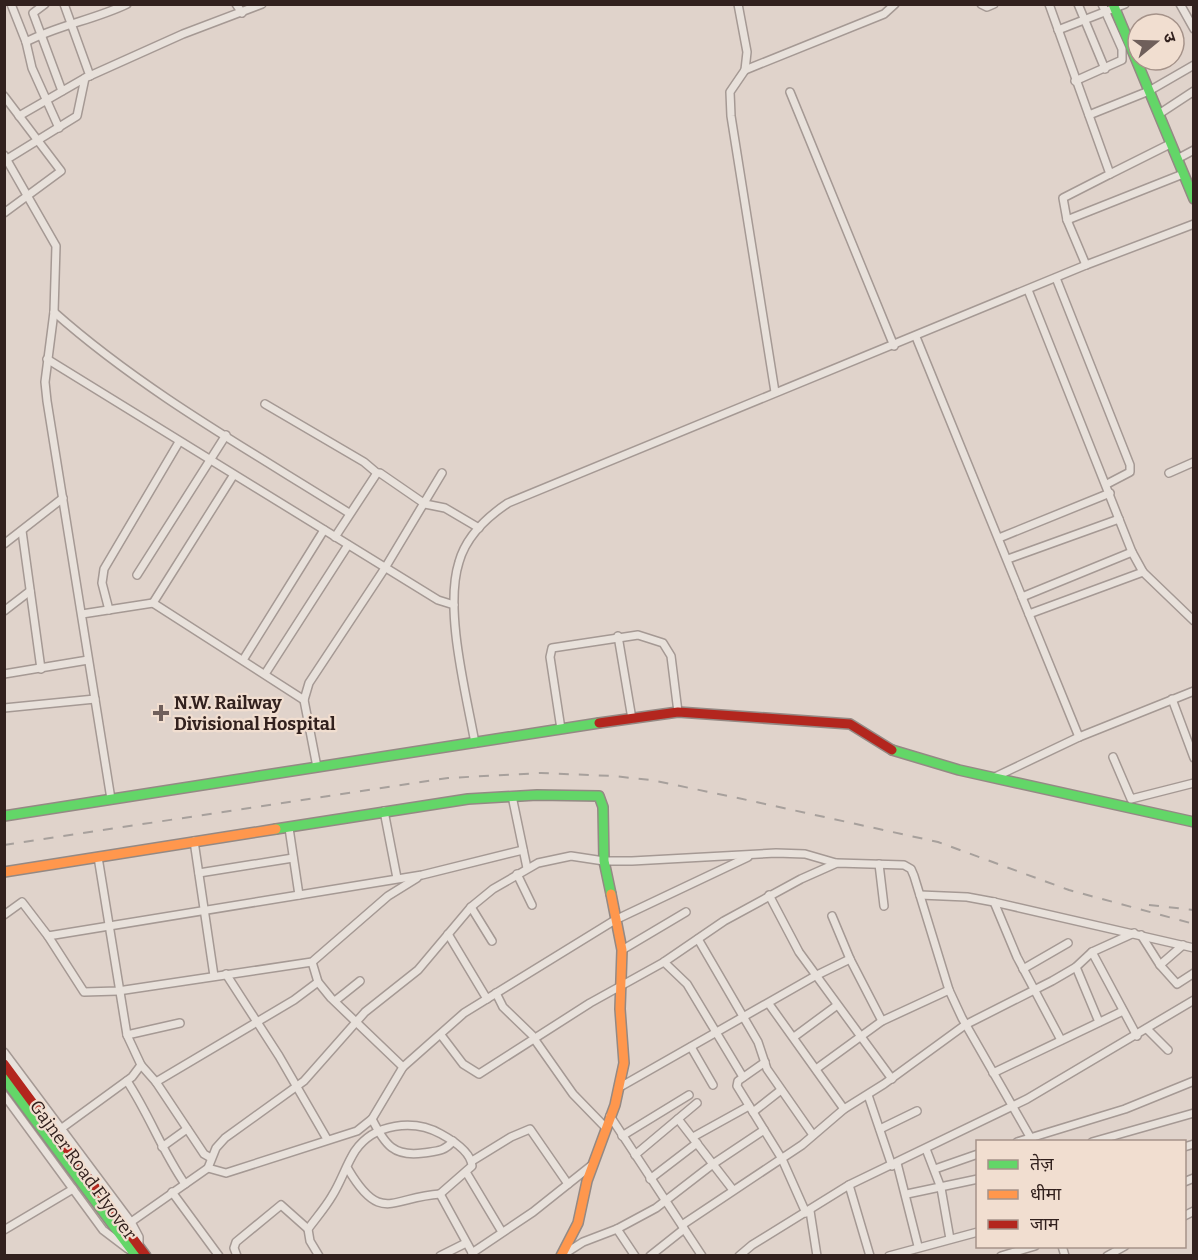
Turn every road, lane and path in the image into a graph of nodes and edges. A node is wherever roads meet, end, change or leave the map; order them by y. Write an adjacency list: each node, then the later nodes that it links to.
1 (11, 4): 22 (street)
2 (45, 4): 21 (street)
3 (64, 4): 18 (street)
4 (127, 4): 18 (street)
5 (236, 4): 16 (street)
6 (262, 4): 16 (street)
7 (738, 4): 25 (street)
8 (895, 4): 25 (street)
9 (981, 4): 10 (street)
10 (994, 4)
11 (1049, 4): 20 (street)
12 (1078, 4): 17 (street)
13 (1125, 4): 15 (street)
14 (1180, 4): 19 (street)
15 (1109, 7): 17 (street); 24 (street); 29 (street)
16 (242, 13): 26 (street)
17 (1084, 20): 20 (street); 24 (street)
18 (71, 26): 21 (street); 26 (street)
19 (1194, 29)
20 (1058, 30): 27 (street)
21 (40, 35): 22 (street); 28 (street)
22 (26, 42): 33 (street)
23 (1194, 65): 29 (street)
24 (1105, 69): 27 (street)
25 (745, 70): 57 (street)
26 (88, 77): 28 (street); 37 (street)
27 (1075, 81): 35 (street)
28 (62, 91): 33 (street)
29 (1149, 91): 34 (street); 35 (street)
30 (1194, 91): 34 (street)
31 (790, 92): 55 (street)
32 (4, 96): 36 (street)
33 (45, 100): 36 (street); 37 (street)
34 (1159, 114): 39 (street)
35 (1089, 115): 43 (street)
36 (20, 116): 38 (street)
37 (59, 128): 38 (street)
38 (40, 140): 41 (street); 45 (street)
39 (1170, 144): 42 (street); 43 (street)
40 (1194, 150): 42 (street)
41 (6, 158): 45 (street)
42 (1177, 159): 44 (street)
43 (1110, 174): 48 (street)
44 (1183, 174): 46 (street); 48 (street)
45 (29, 194): 47 (street); 53 (street)
46 (1192, 194)
47 (4, 213)
48 (1067, 220): 50 (street)
49 (1194, 224): 50 (street)
50 (1086, 265): 51 (street)
51 (1056, 278): 52 (street); 67 (street)
52 (1028, 290): 54 (street); 67 (street)
53 (54, 312): 56 (street); 59 (street)
54 (916, 337): 55 (street); 77 (street)
55 (894, 346): 57 (street)
56 (47, 359): 60 (street); 69 (street)
57 (775, 392): 73 (street)
58 (265, 404): 63 (street)
59 (226, 435): 61 (street); 71 (street)
60 (179, 442): 61 (street); 89 (street)
61 (209, 461): 66 (street); 84 (street)
62 (1194, 462): 65 (street)
63 (377, 473): 70 (street); 71 (street)
64 (442, 473): 70 (street)
65 (1169, 473)
66 (233, 476): 74 (street); 87 (street)
67 (1107, 484): 68 (street)
68 (1110, 492): 72 (street); 77 (street)
69 (63, 498): 75 (street); 91 (street)
70 (425, 504): 73 (street); 82 (street)
71 (350, 513): 76 (street)
72 (1119, 519): 80 (street); 81 (street)
73 (479, 528): 88 (street)
74 (324, 530): 76 (street); 96 (street)
75 (22, 531): 78 (street); 85 (street)
76 (335, 537): 79 (street)
77 (999, 538): 81 (street)
78 (4, 544)
79 (348, 545): 82 (street); 99 (street)
80 (1132, 552): 83 (street); 86 (street)
81 (1008, 559): 86 (street)
82 (385, 568): 88 (street); 103 (street)
83 (1143, 572): 92 (street); 93 (street)
84 (137, 575)
85 (30, 591): 90 (street); 97 (street)
86 (1023, 597): 92 (street)
87 (153, 603): 89 (street); 96 (street)
88 (454, 605): 109 (street)
89 (109, 610): 91 (street)
90 (4, 611)
91 (82, 614): 95 (street)
92 (1029, 614): 108 (street)
93 (1194, 621)
94 (618, 636): 105 (street); 106 (street); 107 (street)
95 (88, 660): 97 (street); 101 (street)
96 (243, 660): 99 (street)
97 (41, 669): 98 (street)
98 (4, 674)
99 (265, 674): 103 (street)
100 (1194, 691): 102 (street)
101 (95, 699): 104 (street); 117 (street)
102 (1172, 699): 108 (street); 110 (street)
103 (304, 700): 113 (street)
104 (4, 708)
105 (678, 712): 106 (street); 114 (street)
106 (632, 719): 107 (street)
107 (561, 729): 109 (street)
108 (1079, 737): 114 (street)
109 (475, 743): 113 (street)
110 (1191, 745): 112 (street)
111 (1113, 757): 115 (street)
112 (1194, 758)
113 (317, 767): 117 (street)
114 (995, 777): 120 (street)
115 (1194, 783)
116 (512, 796): 118 (street); 123 (street); 127 (street)
117 (111, 799): 119 (street)
118 (384, 811): 121 (street); 135 (street)
119 (4, 816)
120 (1194, 822)
121 (289, 828): 122 (street); 126 (street)
122 (194, 841): 125 (street); 132 (street)
123 (523, 850): 130 (street); 134 (street)
124 (753, 855): 127 (street); 128 (street); 147 (street)
125 (98, 857): 131 (street); 148 (street)
126 (293, 858): 132 (street); 136 (street)
127 (604, 861): 130 (street); 147 (street)
128 (837, 863): 129 (street); 137 (street)
129 (879, 864): 138 (street); 141 (street)
130 (527, 868): 133 (street)
131 (4, 872)
132 (199, 873): 143 (street)
133 (517, 874): 140 (street); 142 (street)
134 (422, 875): 135 (street); 160 (street)
135 (397, 878): 136 (street)
136 (299, 895): 143 (street)
137 (769, 895): 152 (street); 168 (street)
138 (920, 895): 139 (street); 173 (street)
139 (994, 902): 150 (street); 164 (street)
140 (532, 905)
141 (884, 906)
142 (471, 907): 149 (street); 153 (street)
143 (205, 911): 148 (street); 167 (street)
144 (686, 912): 157 (street)
145 (4, 915): 151 (street)
146 (832, 916): 159 (street)
147 (615, 920): 157 (street); 175 (street)
148 (108, 925): 151 (street); 174 (street)
149 (448, 934): 176 (street); 185 (street)
150 (1137, 934): 155 (street); 158 (street); 162 (street)
151 (48, 936): 174 (street)
152 (698, 939): 161 (street); 182 (street)
153 (492, 941)
154 (1068, 944): 164 (street)
155 (1183, 945): 156 (street); 162 (street)
156 (1194, 948)
157 (622, 950): 171 (street)
158 (1092, 952): 163 (street); 181 (street)
159 (850, 959): 168 (street); 183 (street)
160 (312, 962): 166 (street); 170 (street)
161 (664, 962): 171 (street); 190 (street)
162 (1160, 965): 165 (street)
163 (1076, 967): 172 (street); 186 (street)
164 (1023, 969): 172 (street)
165 (1194, 973)
166 (226, 974): 167 (street); 184 (street)
167 (214, 976): 174 (street)
168 (815, 976): 179 (street); 180 (street)
169 (360, 981): 178 (street)
170 (318, 982): 178 (street); 184 (street)
171 (621, 985): 194 (street); 215 (street)
172 (1035, 989): 188 (street); 197 (street)
173 (949, 990): 183 (street); 188 (street)
174 (118, 991): 191 (street)
175 (496, 993): 176 (street); 194 (street)
176 (487, 999): 192 (street)
177 (1194, 1000): 189 (street)
178 (335, 1001): 185 (street)
179 (769, 1004): 182 (street); 195 (street)
180 (836, 1006): 195 (street); 196 (street)
181 (1124, 1011): 186 (street); 193 (street)
182 (743, 1018): 190 (street); 201 (street)
183 (882, 1021): 196 (street)
184 (257, 1022): 212 (street); 214 (street)
185 (356, 1022): 204 (street); 214 (street)
186 (1099, 1022): 197 (street)
187 (180, 1023): 191 (street)
188 (964, 1025): 206 (street); 209 (street)
189 (1147, 1029): 193 (street); 199 (street)
190 (717, 1033): 198 (street); 207 (street)
191 (127, 1035): 203 (street)
192 (441, 1035): 194 (street); 204 (street)
193 (1137, 1036): 221 (street)
194 (533, 1037): 230 (street)
195 (794, 1037): 205 (street)
196 (861, 1038): 205 (street); 209 (street)
197 (1062, 1040): 206 (street)
198 (691, 1047): 213 (street); 215 (street)
199 (1168, 1050)
200 (4, 1052): 229 (street)
201 (765, 1062): 207 (street); 216 (street)
202 (4, 1064): 276 (street, Gajner Road Flyover)
203 (141, 1065): 210 (street); 212 (street)
204 (403, 1067): 227 (street)
205 (816, 1069): 223 (street)
206 (993, 1073): 221 (street)
207 (742, 1077): 222 (street)
208 (4, 1078): 276 (street, Gajner Road Flyover)
209 (892, 1079): 219 (street)
210 (127, 1081): 229 (street); 242 (street)
211 (1194, 1081): 238 (street)
212 (156, 1082): 231 (street)
213 (713, 1085)
214 (298, 1087): 237 (street); 246 (street)
215 (620, 1087): 226 (street)
216 (781, 1090): 222 (street); 235 (street)
217 (4, 1095): 261 (street)
218 (689, 1095): 236 (street)
219 (868, 1095): 223 (street); 232 (street)
220 (697, 1102): 228 (street)
221 (1014, 1106): 238 (street); 243 (street)
222 (751, 1109): 233 (street); 239 (street)
223 (844, 1109): 235 (street)
224 (917, 1111): 232 (street)
225 (1194, 1113): 240 (street)
226 (610, 1116): 230 (street); 236 (street)
227 (372, 1119): 234 (street); 237 (street)
228 (678, 1119): 239 (street); 244 (street)
229 (62, 1128): 269 (street)
230 (606, 1128): 251 (street)
231 (187, 1129): 242 (street); 246 (street)
232 (880, 1129): 250 (street)
233 (764, 1130): 247 (street); 249 (street)
234 (379, 1132): 241 (street); 241 (street); 253 (street)
235 (813, 1135): 247 (street)
236 (622, 1136): 244 (street)
237 (327, 1139): 252 (street)
238 (1032, 1139)
239 (695, 1140): 249 (street); 256 (street)
240 (1099, 1140)
241 (453, 1141): 248 (street)
242 (162, 1147): 258 (street)
243 (926, 1149): 250 (street); 254 (street)
244 (635, 1155): 256 (street)
245 (976, 1155): 254 (street)
246 (211, 1158): 252 (street)
247 (782, 1159): 263 (street); 268 (street)
248 (472, 1161): 255 (street); 259 (street)
249 (713, 1164): 263 (street); 267 (street)
250 (894, 1164): 260 (street); 266 (street)
251 (592, 1165): 259 (street); 292 (street)
252 (208, 1168): 258 (street)
253 (348, 1169): 265 (street); 271 (street)
254 (935, 1169): 262 (street)
255 (466, 1172): 265 (street); 274 (street)
256 (650, 1179): 267 (street)
257 (976, 1179): 262 (street)
258 (184, 1184): 264 (street)
259 (568, 1184): 274 (street)
260 (849, 1185): 268 (street); 298 (street)
261 (73, 1188): 273 (street); 283 (street)
262 (941, 1188): 266 (street); 277 (street)
263 (733, 1190): 270 (street)
264 (172, 1192): 269 (street); 287 (street)
265 (440, 1194): 278 (street)
266 (907, 1194): 279 (street)
267 (666, 1201): 270 (street); 272 (street)
268 (808, 1212): 296 (street); 297 (street)
269 (131, 1222): 283 (street)
270 (683, 1227): 294 (street); 295 (street)
271 (308, 1229): 280 (street); 290 (street)
272 (617, 1229): 292 (street); 293 (street)
273 (4, 1230)
274 (502, 1232): 284 (street)
275 (976, 1232): 277 (street)
276 (127, 1237): 283 (street, Gajner Road Flyover)
277 (950, 1239): 279 (street)
278 (466, 1243): 284 (street); 291 (street)
279 (918, 1246): 299 (street)
280 (234, 1248): 288 (street); 289 (street)
281 (1027, 1248): 285 (street)
282 (1121, 1248): 300 (street)
283 (136, 1251): 286 (street, Gajner Road Flyover)
284 (473, 1254)
285 (1001, 1255)
286 (146, 1256)
287 (219, 1256)
288 (227, 1256)
289 (237, 1256)
290 (320, 1256)
291 (440, 1256)
292 (561, 1256)
293 (635, 1256)
294 (650, 1256)
295 (702, 1256)
296 (739, 1256)
297 (817, 1256)
298 (870, 1256)
299 (889, 1256)
300 (1107, 1256)

